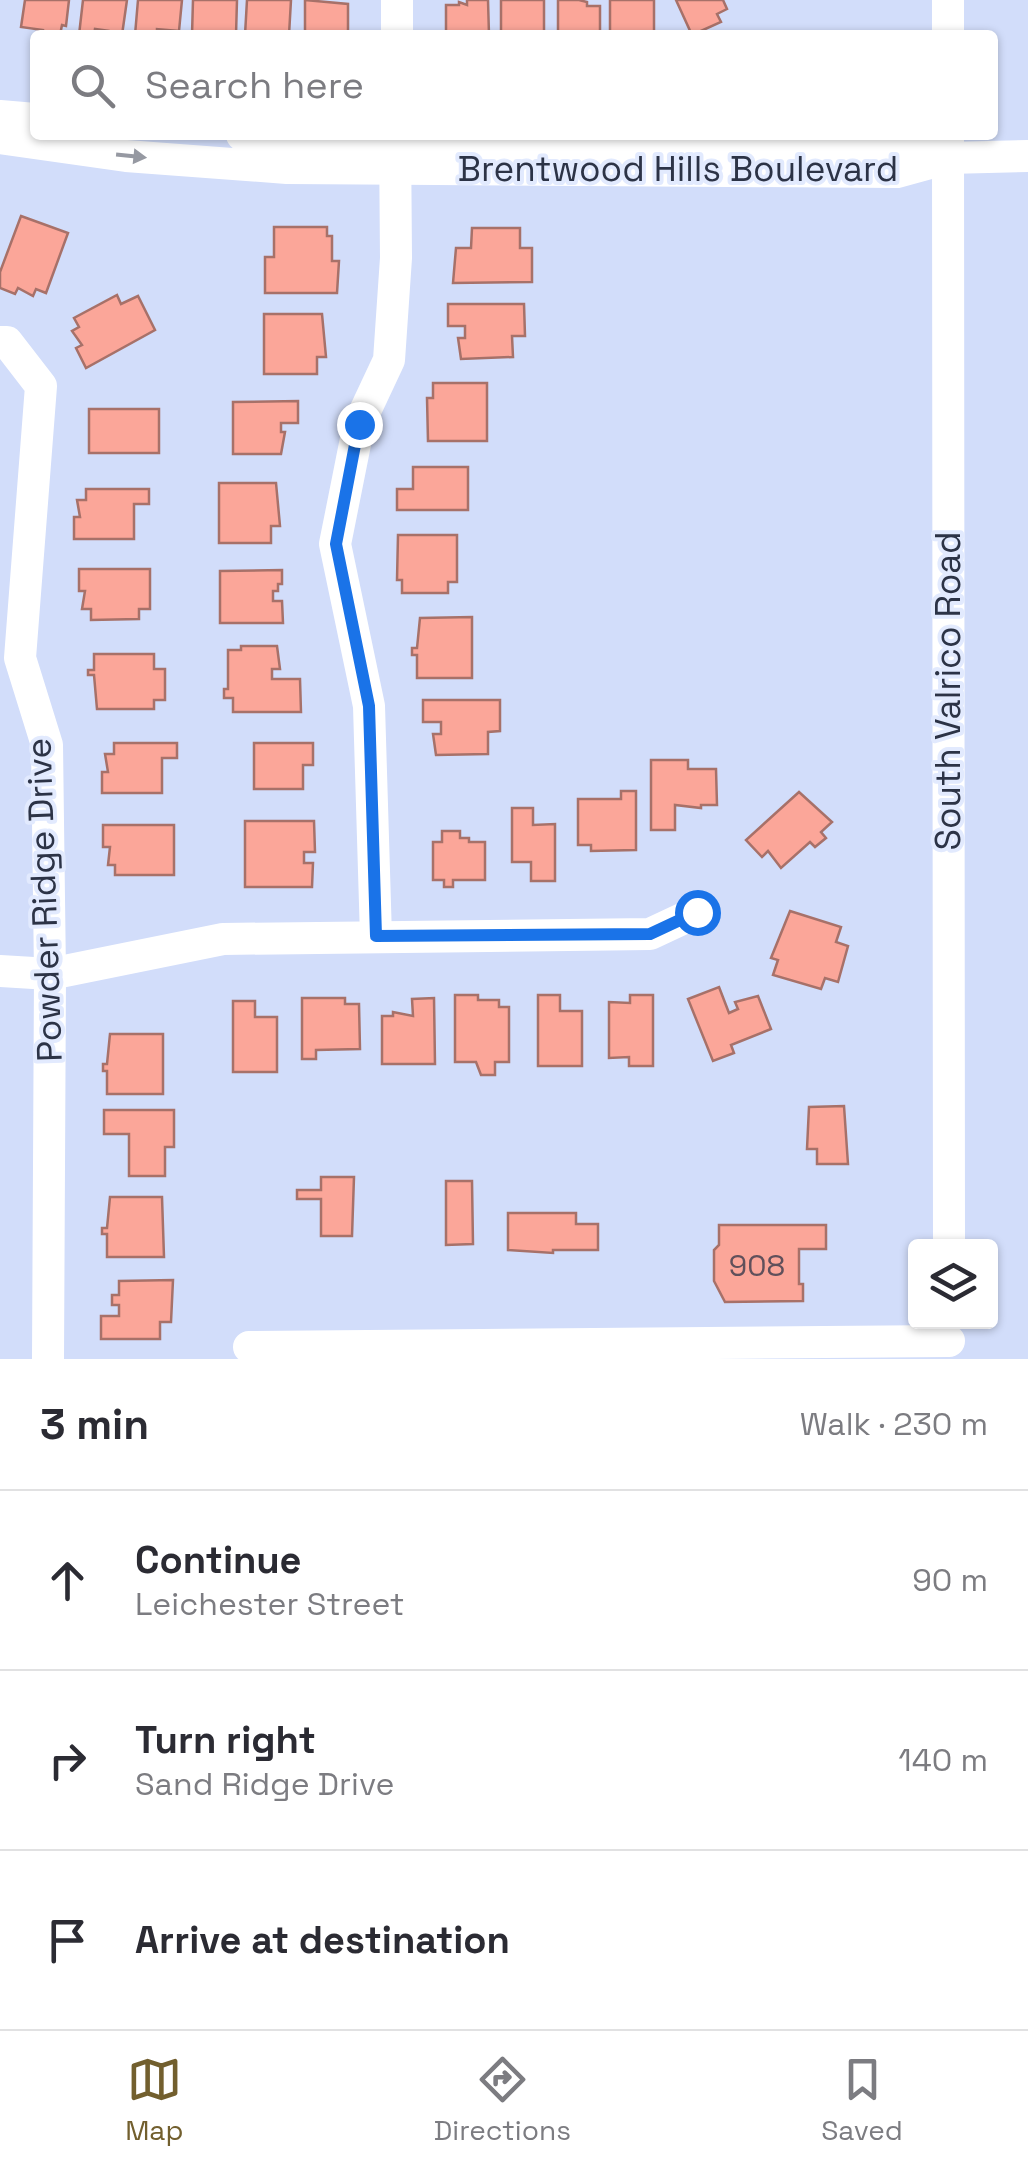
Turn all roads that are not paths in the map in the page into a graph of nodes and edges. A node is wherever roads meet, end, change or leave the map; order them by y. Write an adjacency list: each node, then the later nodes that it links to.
1 (398, 0): 3 (street)
2 (948, 0): 4 (street)
3 (397, 30)
4 (948, 30)
5 (0, 116): 6 (street)
6 (30, 119)
7 (0, 138): 10 (street, Brentwood Hills Boulevard, one-way to 10)
8 (301, 140): 10 (street, Brentwood Hills Boulevard)
9 (948, 146): 10 (street, Brentwood Hills Boulevard); 11 (street, Brentwood Hills Boulevard); 18 (street, South Valrico Road)
10 (396, 148): 15 (street)
11 (1028, 156)
12 (0, 342): 13 (street, Powder Ridge Drive)
13 (10, 658): 17 (street, Powder Ridge Drive)
14 (697, 912): 15 (street)
15 (376, 936): 17 (street)
16 (0, 971): 17 (street)
17 (50, 974): 21 (street, Powder Ridge Drive)
18 (949, 1239)
19 (949, 1341): 20 (street)
20 (248, 1347)
21 (48, 1359)

